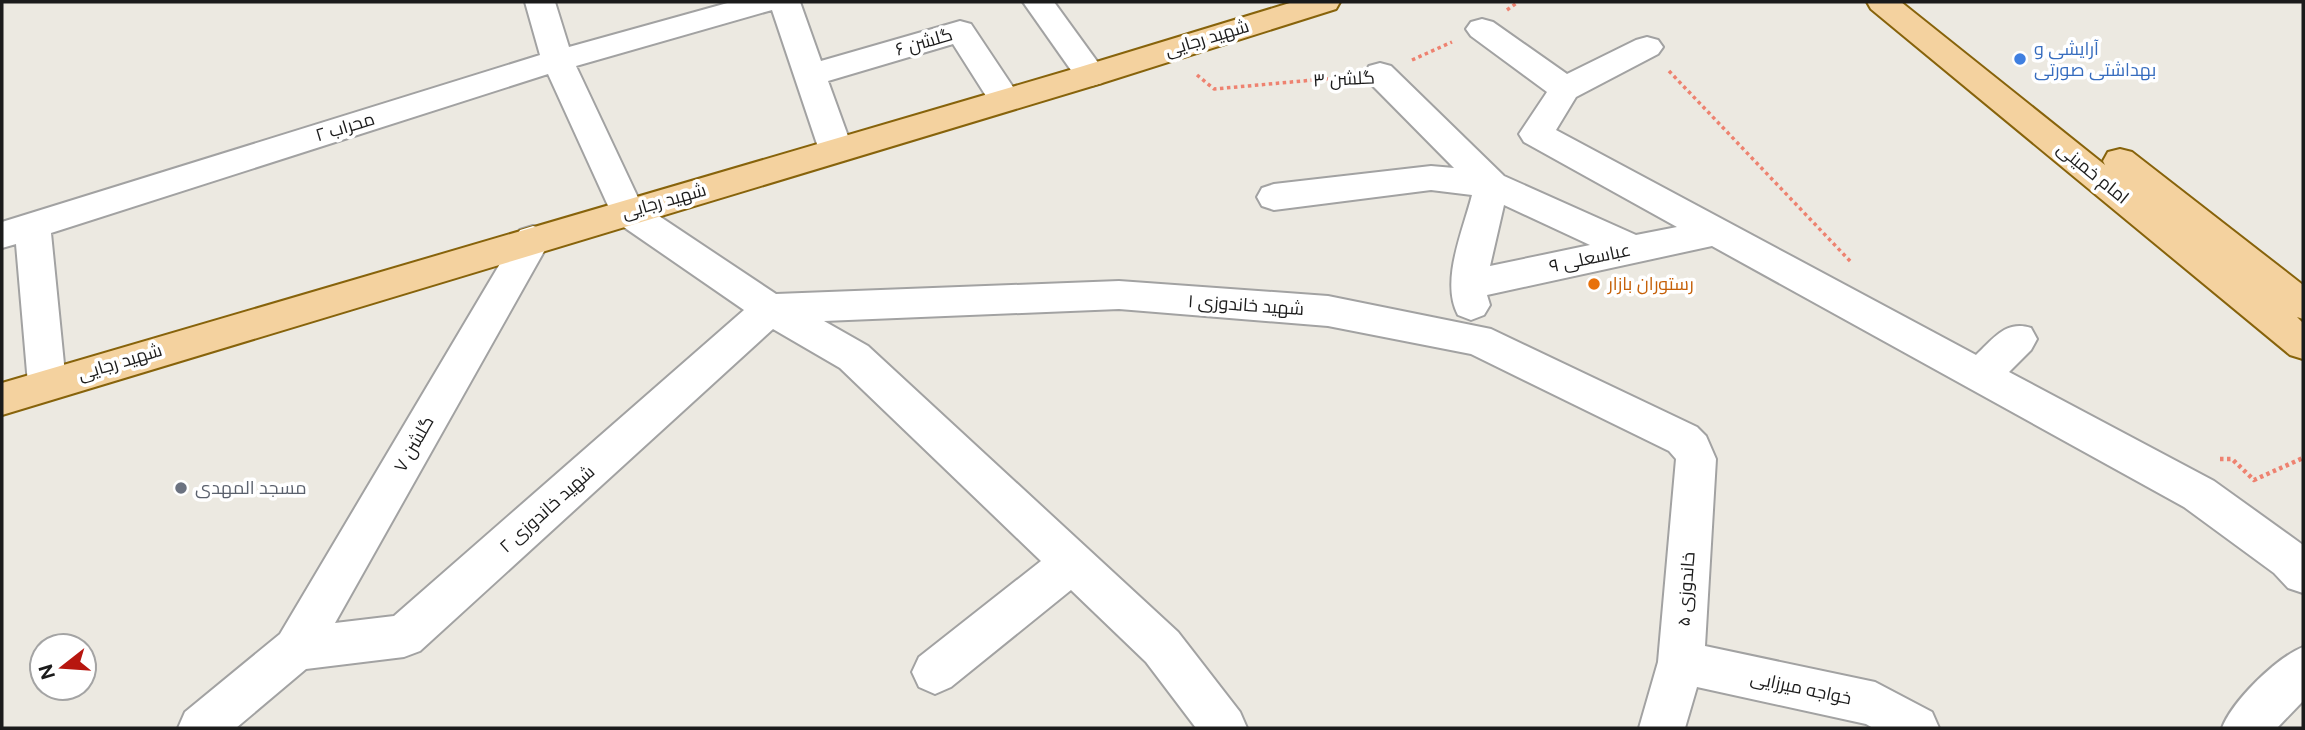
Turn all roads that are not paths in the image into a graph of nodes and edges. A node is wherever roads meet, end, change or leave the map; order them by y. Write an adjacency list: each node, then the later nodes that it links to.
1 (540, 2): 10 (street)
2 (766, 2): 10 (street, ۲ محراب)
3 (785, 2): 12 (street)
4 (1038, 2): 13 (street)
5 (1325, 2): 13 (main road, شهید رجایی)
6 (1882, 2): 29 (main road, امام خمینی)
7 (1916, 2): 25 (main road, امام خمینی)
8 (1482, 29): 14 (street)
9 (1647, 47): 14 (street)
10 (557, 60): 19 (street); 20 (street, ۲ محراب)
11 (1380, 74): 17 (street, ۳ گلشن)
12 (811, 75): 15 (street, ۶ گلشن); 16 (street)
13 (1091, 75): 15 (main road, شهید رجایی)
14 (1565, 89): 21 (street)
15 (1005, 99): 16 (main road, شهید رجایی)
16 (836, 150): 19 (main road, شهید رجایی)
17 (1492, 185): 18 (street); 23 (street); 24 (street)
18 (1274, 197)
19 (627, 212): 22 (main road, شهید رجایی); 26 (street)
20 (17, 230): 31 (street)
21 (1714, 232): 23 (street, ۹ عباسعلی); 30 (street)
22 (533, 239): 31 (main road, شهید رجایی); 36 (street, ۷ گلشن)
23 (1632, 249): 24 (street, ۹ عباسعلی)
24 (1466, 285): 28 (street)
25 (2303, 305)
26 (770, 309): 28 (street, ۱ شهید خاندوزی); 34 (street); 36 (street, ۲ شهید خاندوزی)
27 (2018, 339): 30 (street)
28 (1478, 340): 33 (street, ۱ شهید خاندوزی)
29 (2303, 344)
30 (1979, 376): 35 (street)
31 (47, 384): 32 (main road, شهید رجایی)
32 (2, 398)
33 (1692, 448): 37 (street, خاندوزی ۵)
34 (1073, 562): 39 (street); 41 (street)
35 (2303, 574)
36 (296, 649): 40 (street)
37 (1681, 662): 42 (street, خاندوزی ۵); 43 (street, خواجه میرزایی)
38 (2303, 669): 44 (street)
39 (935, 672)
40 (201, 728)
41 (1224, 728)
42 (1662, 728)
43 (1916, 728)
44 (2245, 728)

